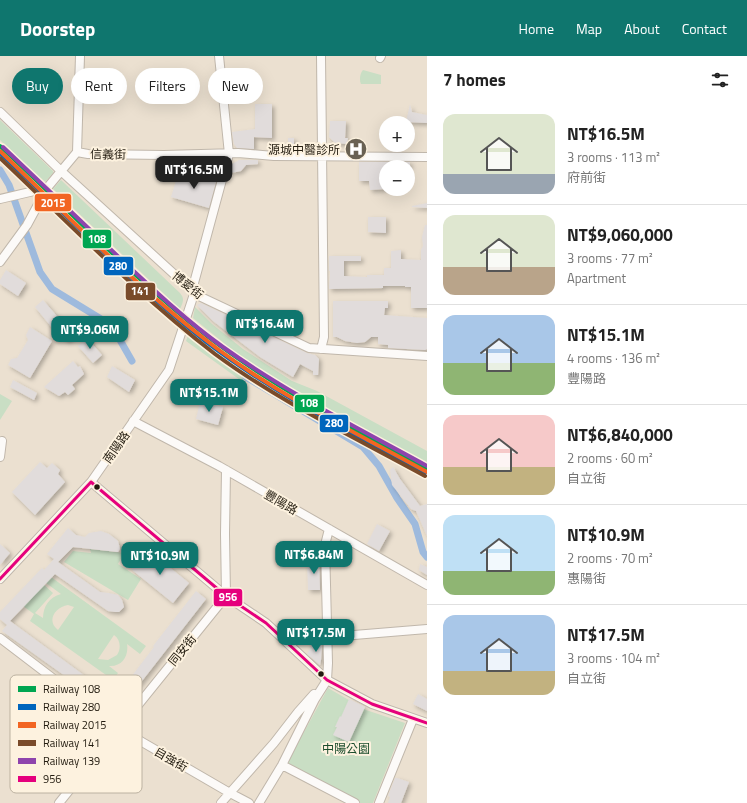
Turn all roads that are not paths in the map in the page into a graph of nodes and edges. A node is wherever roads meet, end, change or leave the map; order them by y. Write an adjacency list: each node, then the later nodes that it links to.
1 (80, 56): 5 (street)
2 (219, 56): 6 (street)
3 (321, 56): 7 (street)
4 (0, 112): 9 (street, 博愛街)
5 (77, 152): 6 (street, 信義街); 9 (street)
6 (229, 154): 7 (street, 信義街); 13 (street, 南陽路)
7 (322, 156): 8 (street, 信義街); 14 (street)
8 (427, 156)
9 (61, 171): 10 (street); 13 (street, 博愛街)
10 (47, 188): 11 (street); 12 (street)
11 (3, 199)
12 (0, 262)
13 (195, 291): 14 (street, 博愛街); 16 (street, 南陽路)
14 (321, 349): 15 (street, 博愛街)
15 (427, 356)
16 (134, 421): 19 (street, 豐陽路); 20 (street, 南陽路)
17 (2, 441): 18 (street)
18 (0, 457)
19 (226, 470): 21 (street, 豐陽路); 24 (street)
20 (91, 482): 22 (street, 南陽路); 24 (street)
21 (329, 529): 23 (street, 豐陽路); 29 (street)
22 (0, 579)
23 (427, 585)
24 (226, 596): 29 (street); 30 (street, 同安街)
25 (427, 629): 26 (street)
26 (354, 634)
27 (0, 638): 28 (street, 自強街)
28 (49, 675)
29 (327, 680): 31 (street); 34 (street); 36 (street)
30 (142, 699)
31 (413, 719): 32 (street); 42 (street)
32 (427, 723)
33 (142, 742): 36 (street, 自強街)
34 (282, 765): 40 (street); 41 (street)
35 (67, 793): 37 (street, 同安街)
36 (230, 793): 38 (street); 39 (street, 自強街)
37 (59, 803)
38 (221, 803)
39 (249, 803)
40 (259, 803)
41 (355, 803)
42 (379, 803)

